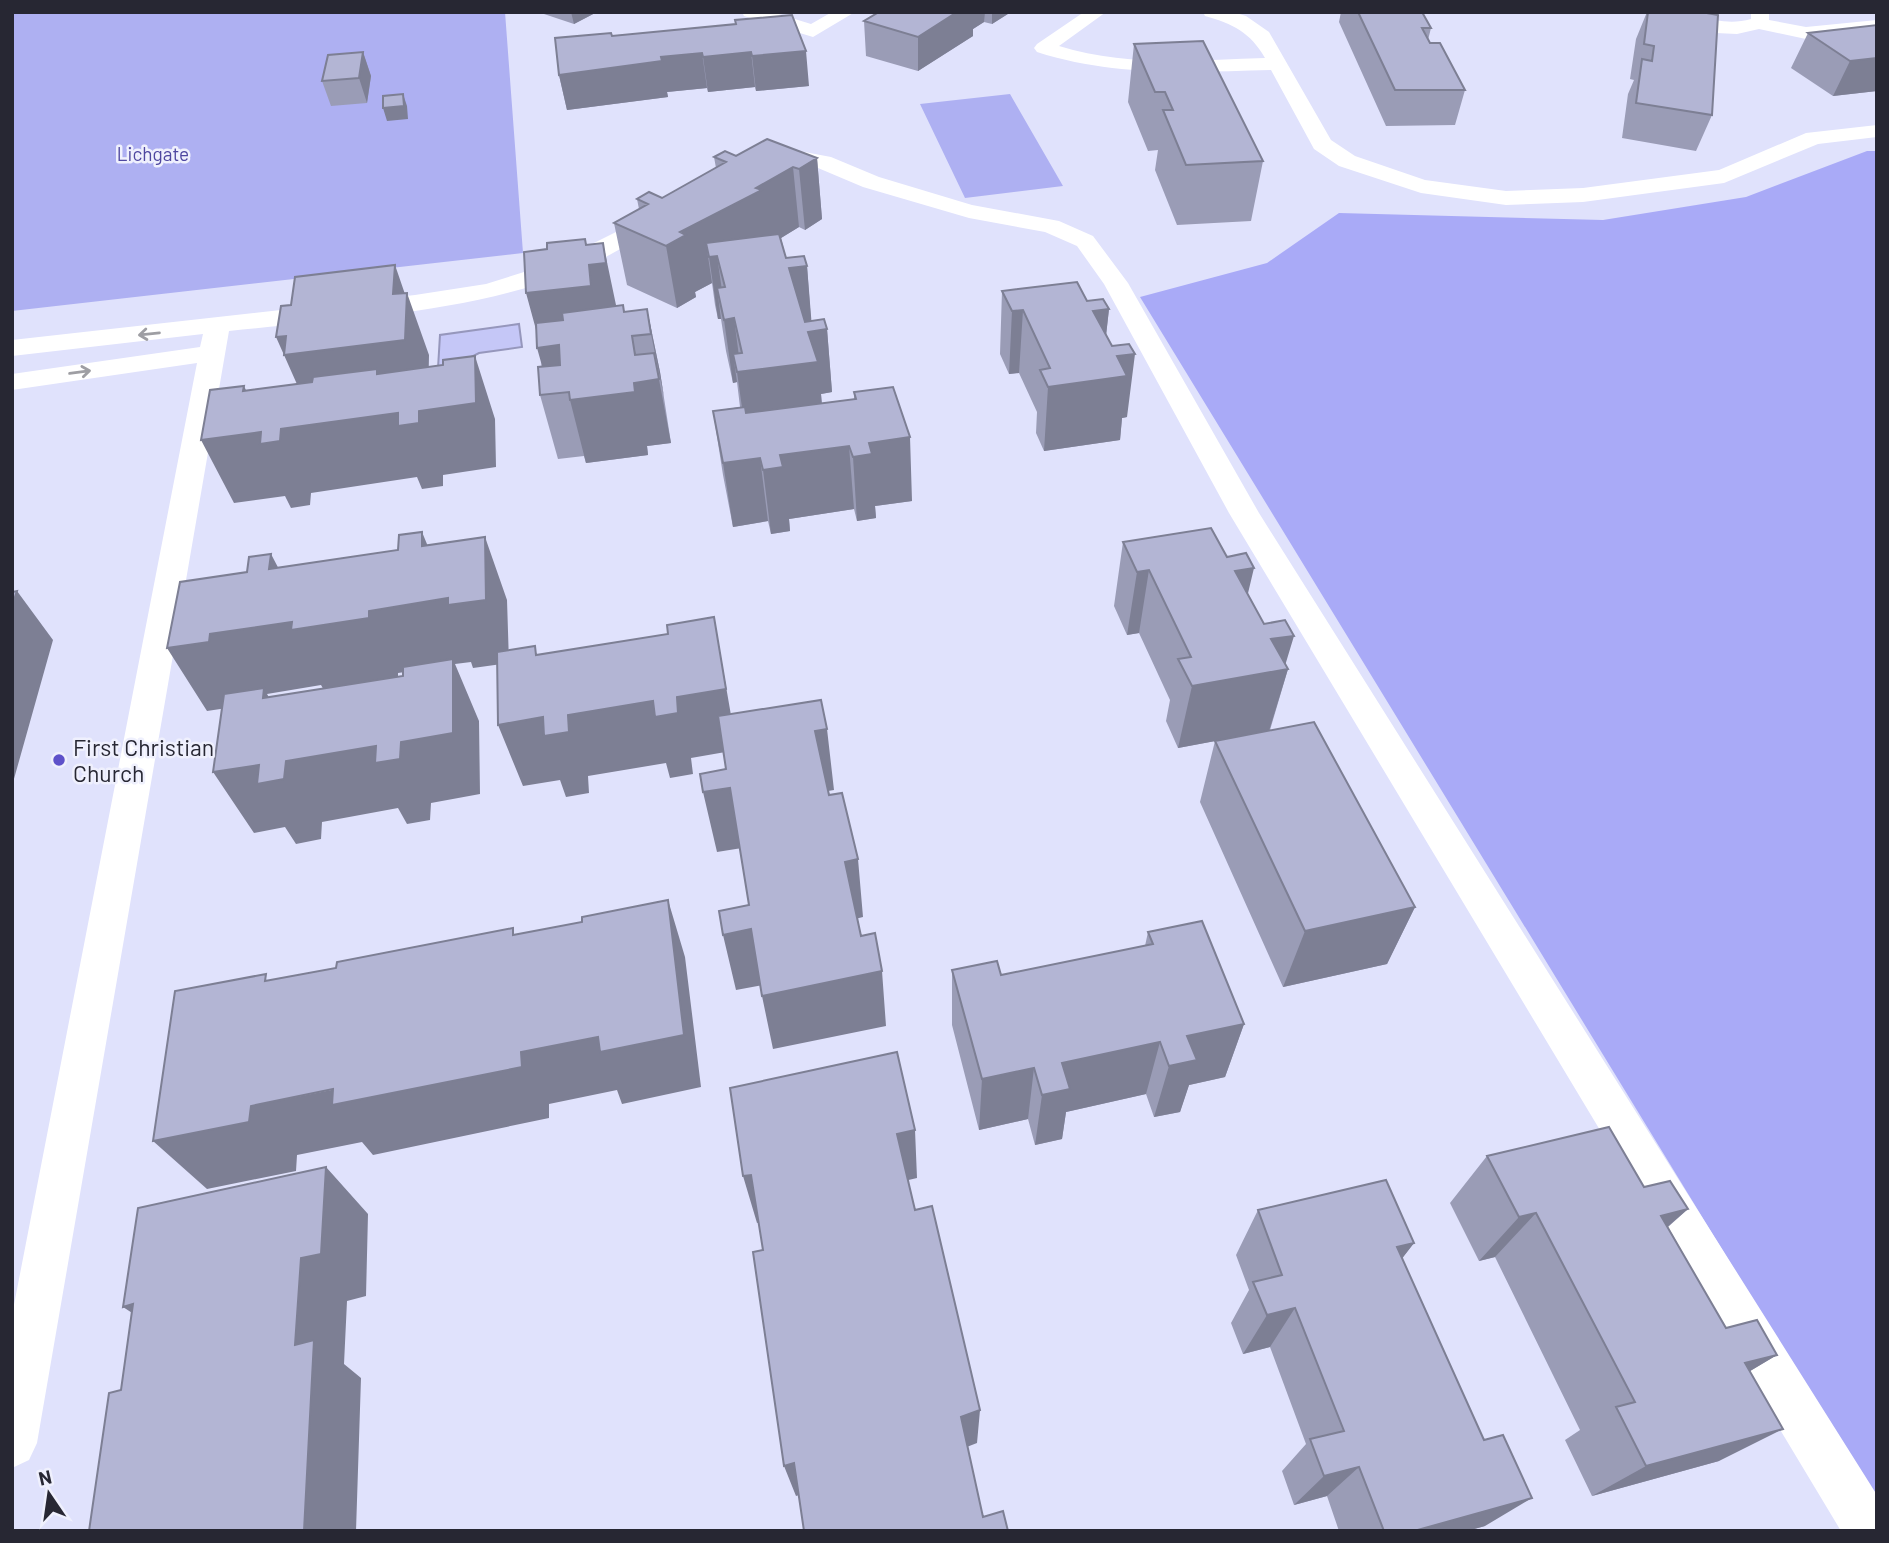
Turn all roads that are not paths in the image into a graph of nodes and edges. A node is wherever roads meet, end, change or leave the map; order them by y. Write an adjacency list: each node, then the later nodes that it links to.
1 (751, 12): 2 (lane)
2 (846, 12)
3 (1097, 12): 9 (lane)
4 (1212, 12): 6 (lane)
5 (1676, 12): 7 (lane)
6 (1247, 16): 9 (lane)
7 (1759, 18): 8 (lane)
8 (1877, 26)
9 (1278, 64): 10 (lane)
10 (1877, 131)
11 (740, 174): 17 (lane)
12 (682, 205): 13 (lane)
13 (215, 340): 14 (lane, one-way to 14); 15 (lane, one-way to 13); 16 (lane)
14 (12, 348)
15 (12, 382)
16 (12, 1443)
17 (1870, 1531)

